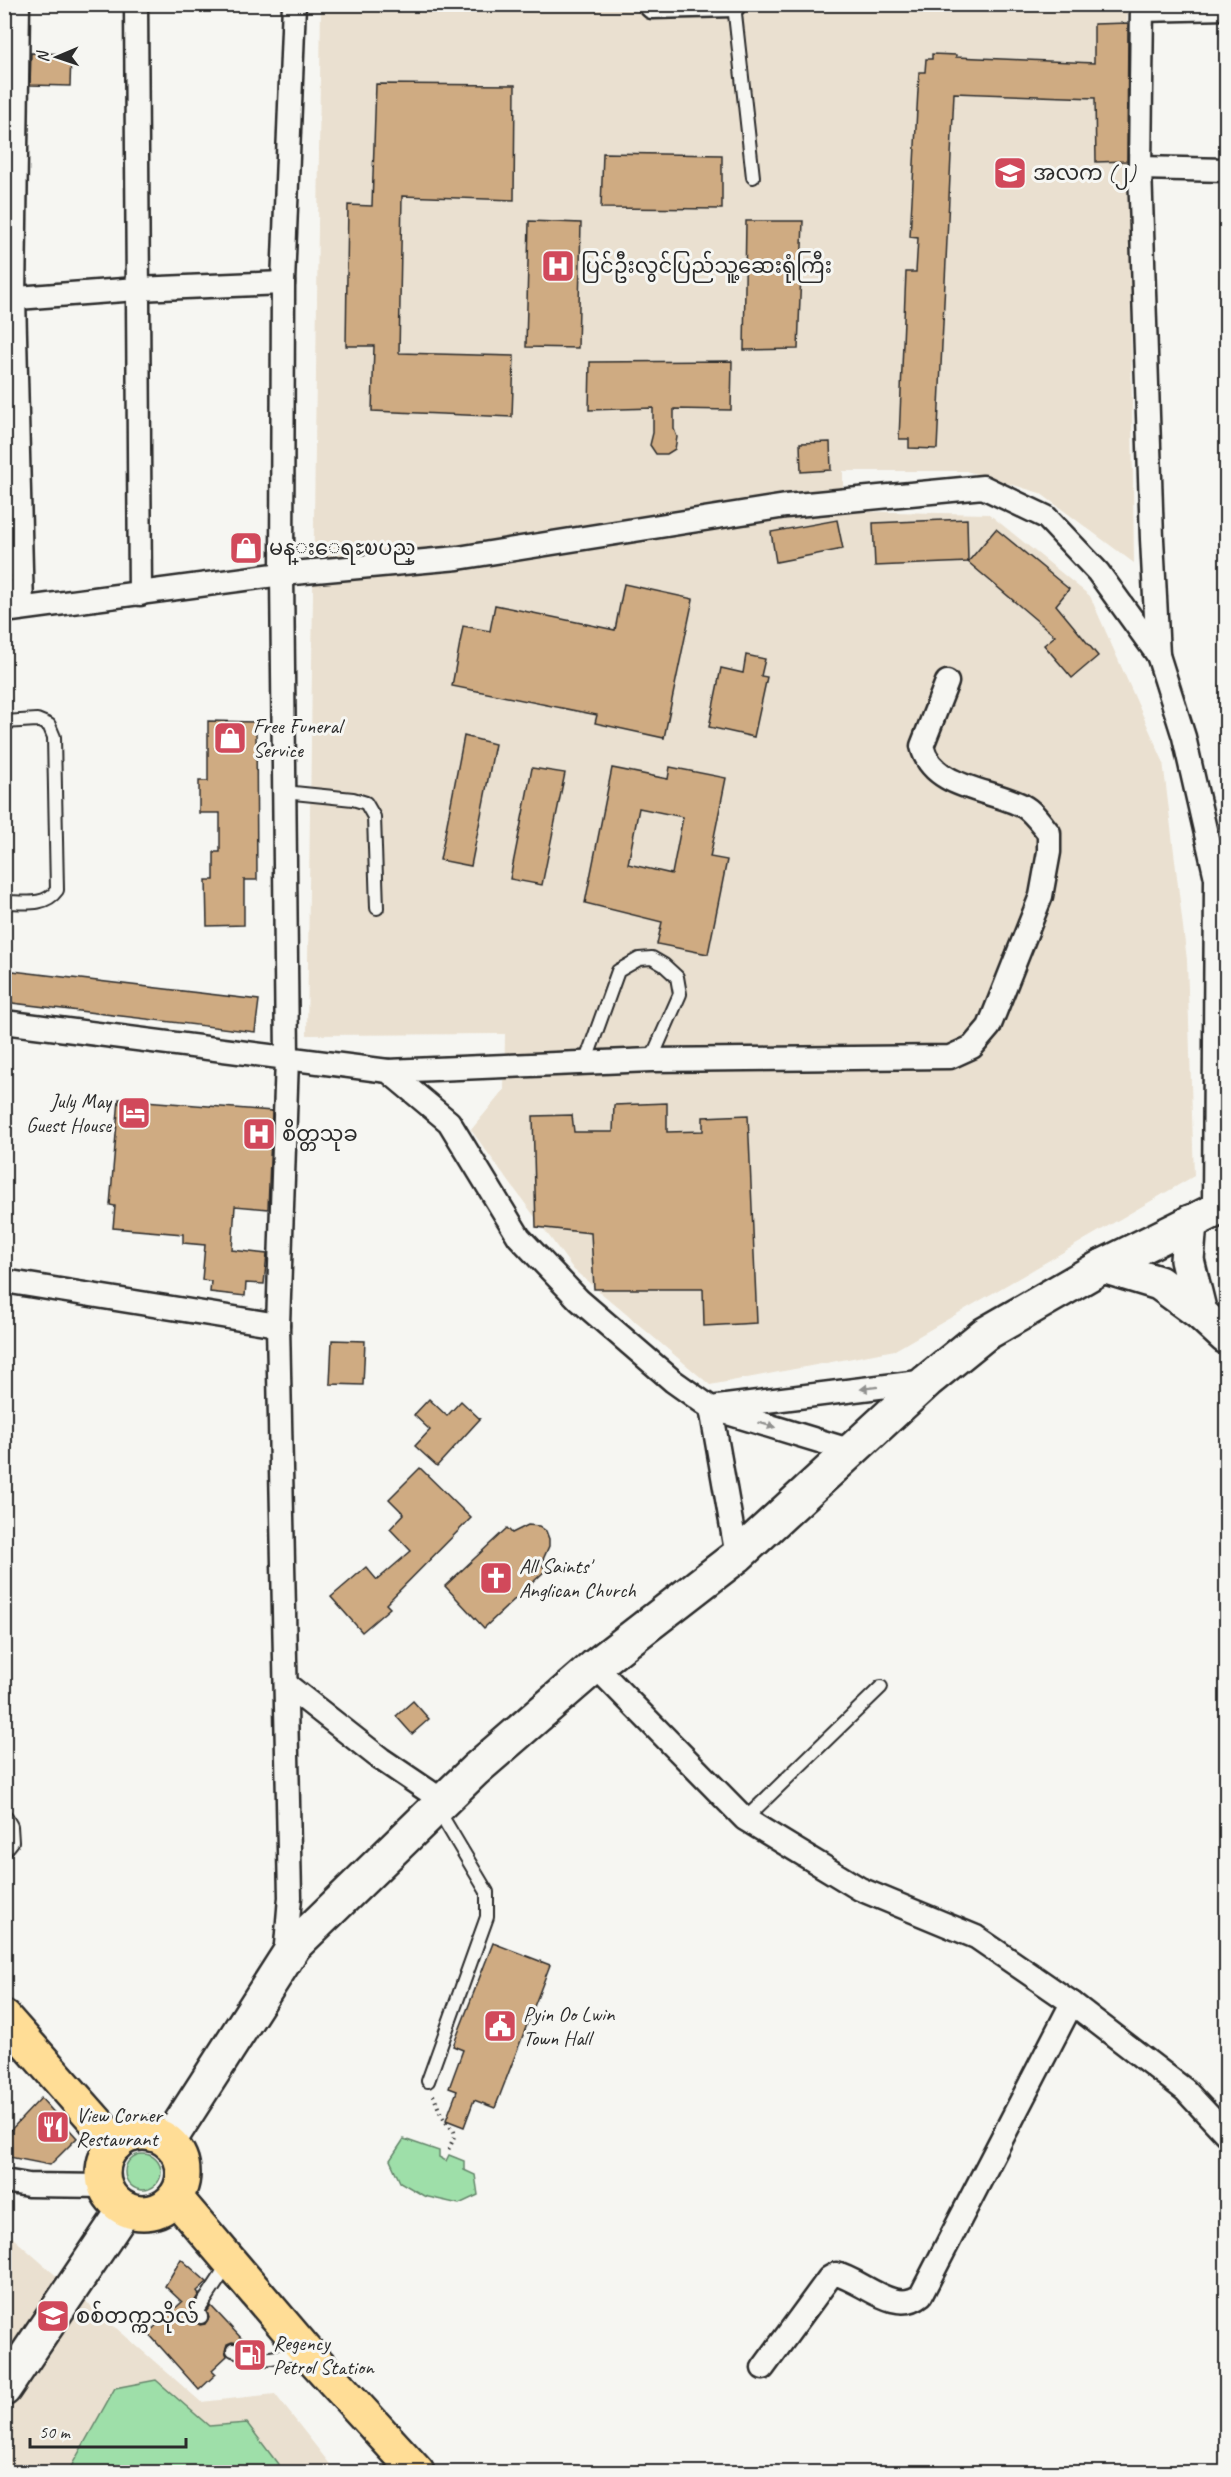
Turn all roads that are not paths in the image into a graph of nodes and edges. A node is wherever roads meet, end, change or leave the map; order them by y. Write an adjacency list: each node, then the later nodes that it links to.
1 (18, 4): 13 (street)
2 (136, 4): 12 (street)
3 (294, 4): 11 (street)
4 (649, 4): 5 (street)
5 (734, 6): 10 (lane)
6 (1142, 7): 7 (street); 8 (street)
7 (1227, 8)
8 (1140, 168): 9 (street); 17 (street)
9 (1227, 170)
10 (753, 177)
11 (283, 283): 12 (street); 14 (street)
12 (137, 289): 13 (street); 15 (street)
13 (9, 298): 16 (street)
14 (282, 574): 15 (street); 17 (street); 20 (street)
15 (140, 594): 16 (street)
16 (13, 610)
17 (1158, 655): 28 (street)
18 (947, 682): 25 (street)
19 (4, 722): 21 (lane)
20 (284, 792): 22 (lane); 24 (street)
21 (4, 902)
22 (377, 908)
23 (4, 1022): 24 (street)
24 (287, 1058): 27 (street); 32 (street)
25 (651, 1060): 26 (street); 26 (lane)
26 (585, 1063): 27 (street)
27 (388, 1071): 35 (street)
28 (1210, 1212): 29 (street); 31 (street)
29 (1103, 1266): 31 (street); 34 (street)
30 (4, 1281): 32 (street)
31 (1200, 1313): 33 (street)
32 (278, 1325): 39 (street)
33 (1227, 1337)
34 (927, 1381): 35 (street, one-way to 35); 36 (street)
35 (711, 1408): 36 (street, one-way to 36); 37 (street)
36 (849, 1450): 37 (street)
37 (737, 1556): 38 (street)
38 (596, 1666): 41 (street); 43 (street)
39 (287, 1684): 41 (street); 45 (street)
40 (881, 1688): 43 (lane)
41 (440, 1804): 45 (street); 48 (lane)
42 (4, 1814): 44 (lane)
43 (745, 1819): 46 (street)
44 (4, 1852)
45 (285, 1957): 50 (street)
46 (1072, 2003): 49 (street); 59 (street)
47 (4, 2017): 51 (highway)
48 (428, 2081)
49 (1227, 2134)
50 (169, 2141): 51 (highway); 54 (highway)
51 (116, 2144): 53 (highway)
52 (4, 2181): 53 (street)
53 (115, 2197): 54 (highway); 60 (street)
54 (175, 2197): 55 (highway)
55 (230, 2262): 56 (lane); 58 (highway)
56 (201, 2317)
57 (233, 2350): 58 (lane)
58 (307, 2352): 61 (highway)
59 (762, 2368)
60 (4, 2389)
61 (417, 2472)

